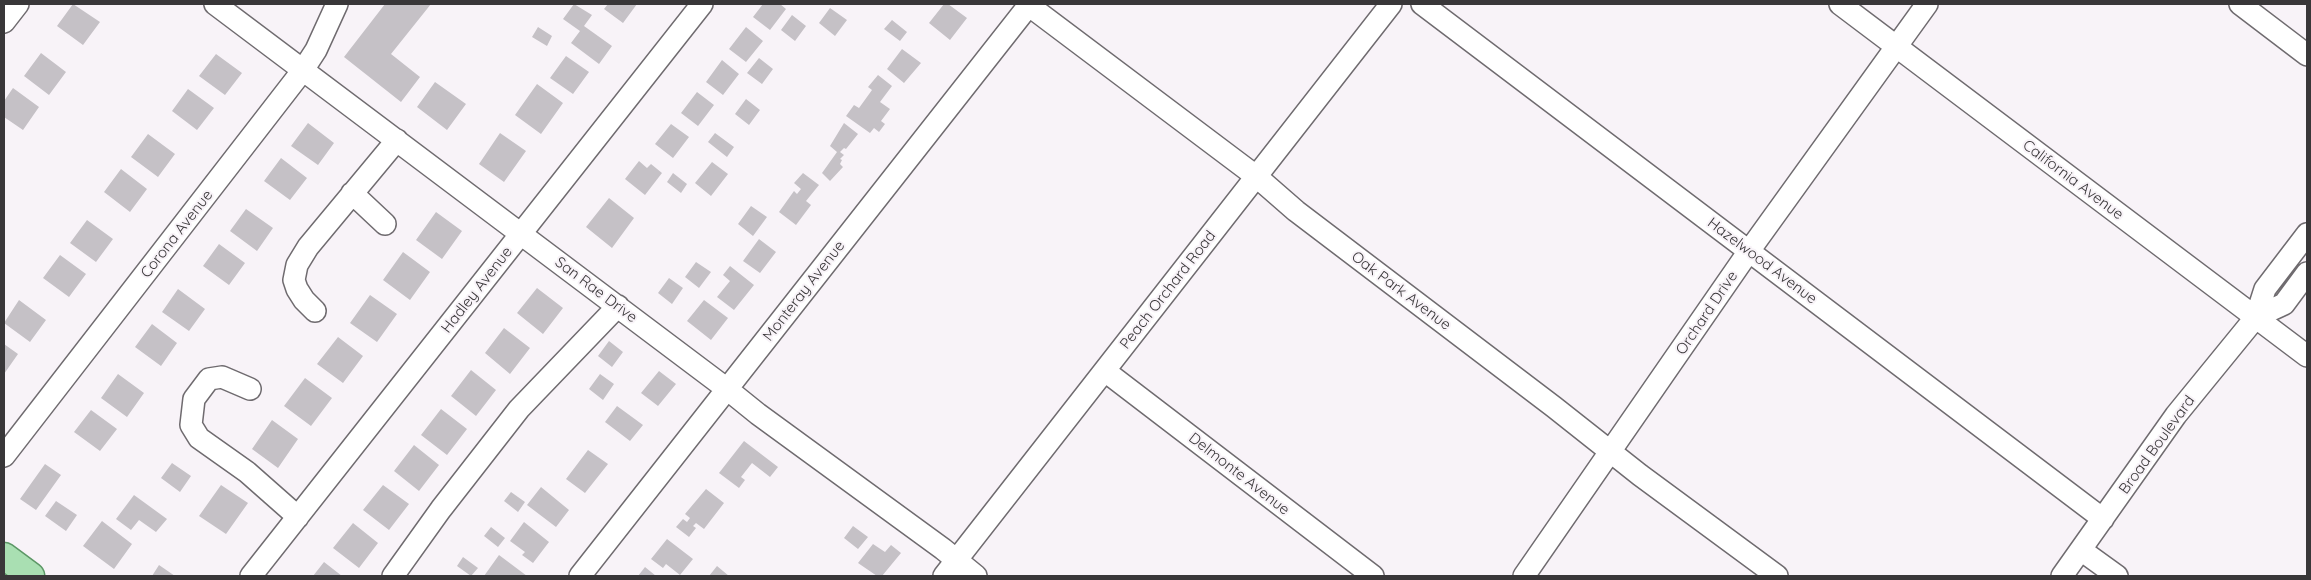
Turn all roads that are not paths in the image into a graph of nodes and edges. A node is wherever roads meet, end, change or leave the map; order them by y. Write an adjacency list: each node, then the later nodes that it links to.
1 (18, 4): 11 (street)
2 (216, 4): 14 (street, San Rae Drive)
3 (337, 4): 14 (street, Corona Avenue)
4 (702, 4): 19 (street, Hadley Avenue)
5 (1028, 4): 16 (street, Oak Park Avenue); 29 (street, Monteray Avenue)
6 (1391, 4): 16 (street, Peach Orchard Road)
7 (1422, 4): 21 (street, Hazelwood Avenue)
8 (1840, 4): 12 (street, California Avenue)
9 (1927, 4): 12 (street, Orchard Drive)
10 (2240, 4): 13 (street)
11 (4, 22)
12 (1896, 47): 21 (street, Orchard Drive); 25 (street, California Avenue)
13 (2307, 55)
14 (303, 70): 15 (street, San Rae Drive); 31 (street, Corona Avenue)
15 (397, 140): 17 (street); 19 (street, San Rae Drive)
16 (1257, 178): 27 (street, Peach Orchard Road); 30 (street, Oak Park Avenue)
17 (352, 194): 18 (street); 24 (street)
18 (385, 224)
19 (522, 233): 23 (street, San Rae Drive); 32 (street, Hadley Avenue)
20 (2307, 234): 25 (street, Broad Boulevard)
21 (1749, 252): 30 (street, Orchard Drive); 33 (street, Hazelwood Avenue)
22 (2307, 273): 25 (street, Broad Boulevard)
23 (618, 306): 29 (street, San Rae Drive); 39 (street)
24 (315, 311)
25 (2256, 317): 26 (street, California Avenue); 33 (street, Broad Boulevard)
26 (2307, 356)
27 (1105, 371): 36 (street, Peach Orchard Road); 42 (street, Delmonte Avenue)
28 (250, 389): 32 (street)
29 (728, 389): 36 (street, San Rae Drive); 40 (street, Monteray Avenue)
30 (1611, 453): 43 (street, Orchard Drive); 44 (street, Oak Park Avenue)
31 (4, 456)
32 (298, 517): 37 (street, Hadley Avenue)
33 (2103, 519): 34 (street, Broad Boulevard)
34 (2081, 550): 45 (street, Broad Boulevard); 46 (street)
35 (4, 556): 38 (main road)
36 (950, 569): 41 (street, San Rae Drive)
37 (261, 573)
38 (31, 576)
39 (393, 576)
40 (580, 576)
41 (976, 576)
42 (1373, 576)
43 (1524, 576)
44 (1777, 576)
45 (2062, 576)
46 (2118, 576)

